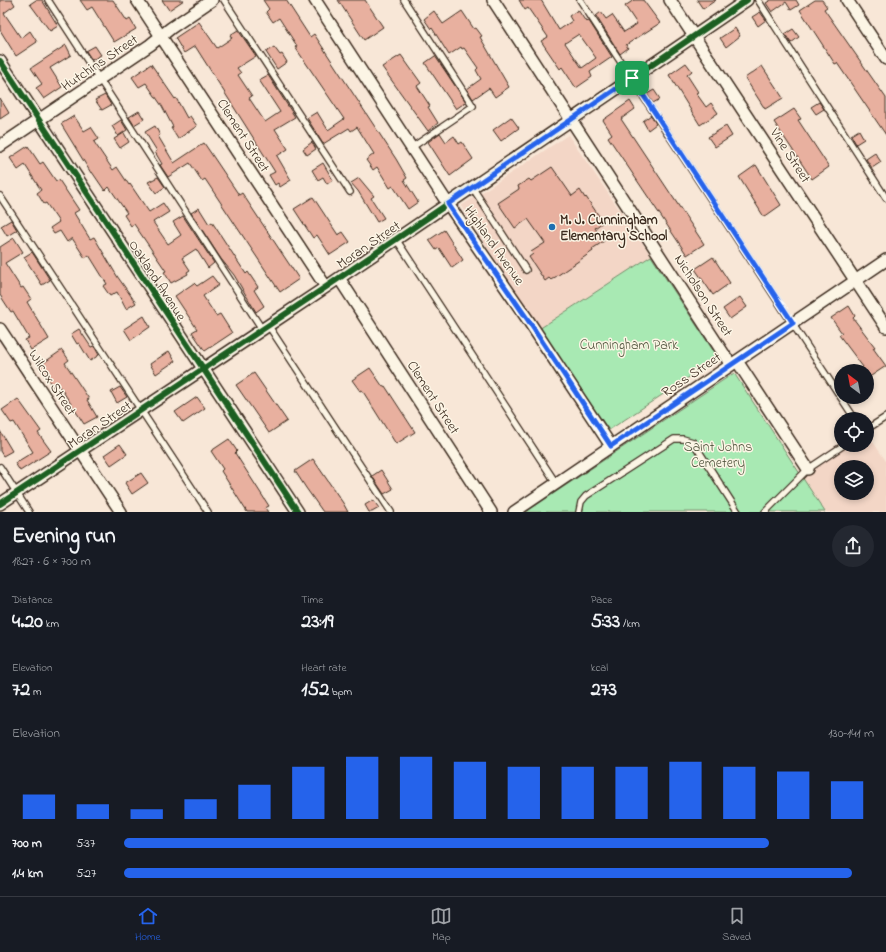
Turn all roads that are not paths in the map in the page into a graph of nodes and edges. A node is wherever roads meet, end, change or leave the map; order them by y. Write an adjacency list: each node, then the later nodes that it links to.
1 (48, 0): 18 (lane)
2 (137, 0): 13 (street, Clement Street)
3 (212, 0): 13 (street, Hutchins Street)
4 (224, 0): 24 (lane)
5 (315, 0): 22 (street, Highland Avenue)
6 (404, 0): 22 (lane)
7 (493, 0): 20 (street, Nicholson Street)
8 (580, 0): 17 (lane)
9 (670, 0): 14 (street, Vine Street)
10 (747, 0): 14 (street, Moran Street)
11 (758, 0): 26 (lane)
12 (847, 0): 15 (street)
13 (161, 36): 18 (street, Hutchins Street); 33 (street, Clement Street)
14 (694, 36): 17 (street, Moran Street); 32 (street, Vine Street)
15 (886, 59)
16 (0, 61): 19 (street, Oakland Avenue)
17 (632, 78): 20 (street, Moran Street); 34 (lane)
18 (100, 79): 19 (street, Hutchins Street); 35 (lane)
19 (38, 120): 21 (street, Hutchins Street); 39 (street, Oakland Avenue)
20 (572, 120): 23 (street, Moran Street); 38 (street, Nicholson Street)
21 (0, 146)
22 (412, 148): 27 (street, Highland Avenue)
23 (472, 187): 27 (street, Moran Street); 30 (lane)
24 (350, 192)
25 (0, 196): 40 (lane)
26 (886, 198)
27 (448, 204): 28 (street, Moran Street); 44 (street, Highland Avenue)
28 (396, 239): 31 (street, Moran Street); 49 (lane)
29 (886, 260): 32 (street, Ross Street)
30 (526, 270)
31 (339, 278): 33 (street, Moran Street); 57 (street, Clement Street)
32 (855, 281): 34 (street, Ross Street); 36 (street, Vine Street)
33 (326, 287): 35 (street, Moran Street)
34 (793, 323): 38 (street, Ross Street); 41 (lane)
35 (265, 327): 39 (street, Moran Street); 56 (lane)
36 (886, 327)
37 (0, 329): 45 (street, Wilcox Street)
38 (734, 363): 44 (street, Ross Street); 48 (street, Nicholson Street)
39 (202, 369): 40 (street, Moran Street); 55 (street, Oakland Avenue)
40 (140, 411): 45 (street, Moran Street); 54 (lane)
41 (850, 412)
42 (886, 417): 43 (lane)
43 (874, 425)
44 (611, 446): 49 (street, Ross Street)
45 (80, 450): 50 (street, Moran Street); 53 (street, Wilcox Street)
46 (834, 452): 48 (lane)
47 (0, 466): 50 (lane)
48 (808, 469): 61 (lane)
49 (556, 484): 58 (street, Ross Street)
50 (17, 492): 51 (street, Moran Street); 52 (lane)
51 (0, 504)
52 (29, 512)
53 (121, 512)
54 (208, 512)
55 (298, 512)
56 (391, 512)
57 (491, 512)
58 (514, 512)
59 (579, 512): 60 (lane)
60 (738, 512)
61 (765, 512)

